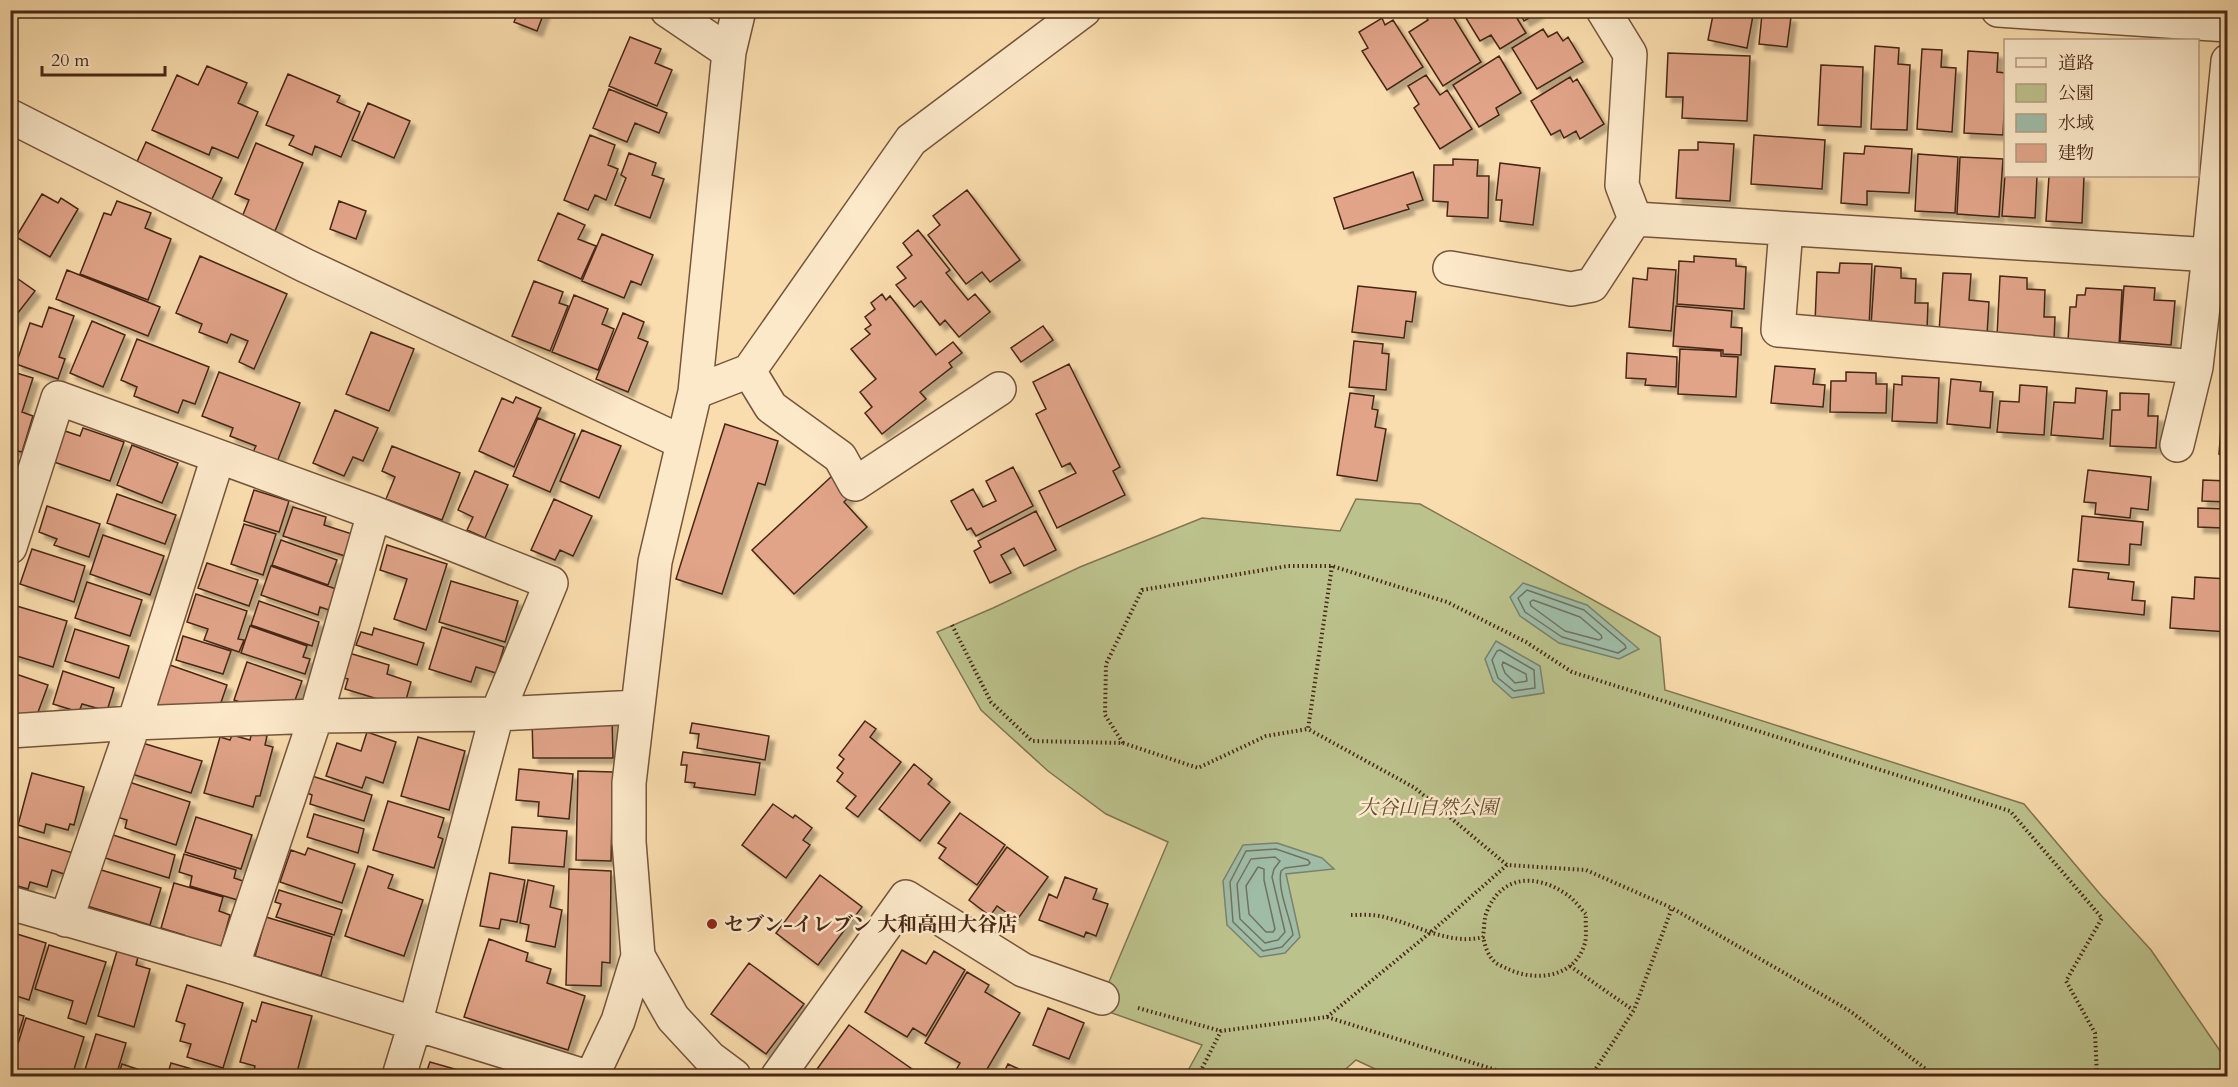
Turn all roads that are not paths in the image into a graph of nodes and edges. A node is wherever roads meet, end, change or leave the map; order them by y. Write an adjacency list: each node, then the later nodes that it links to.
1 (667, 10): 7 (street)
2 (739, 10): 7 (street)
3 (1084, 10): 15 (street)
4 (1603, 10): 10 (street)
5 (1998, 10): 6 (street)
6 (2228, 25)
7 (729, 52): 17 (street)
8 (2228, 61): 12 (street)
9 (10, 116): 18 (street)
10 (1635, 219): 11 (street); 13 (street)
11 (1786, 229): 12 (street); 14 (street)
12 (2218, 255): 14 (street)
13 (1450, 268)
14 (2196, 367): 19 (street)
15 (749, 371): 16 (street); 17 (street)
16 (999, 389)
17 (695, 392): 18 (street)
18 (682, 442): 23 (street)
19 (2177, 445)
20 (218, 457): 21 (street); 22 (street); 26 (street)
21 (374, 513): 24 (street); 25 (street)
22 (10, 547)
23 (638, 707): 24 (street); 30 (street)
24 (497, 714): 25 (street); 33 (street)
25 (316, 716): 26 (street); 31 (street)
26 (134, 723): 27 (street); 29 (street)
27 (10, 731)
28 (10, 903): 29 (street)
29 (66, 920): 31 (street)
30 (638, 956): 36 (street); 37 (street)
31 (232, 967): 33 (street)
32 (1102, 998): 38 (street)
33 (415, 1024): 34 (street); 35 (street)
34 (399, 1077)
35 (584, 1077)
36 (592, 1077)
37 (734, 1077)
38 (778, 1077)

